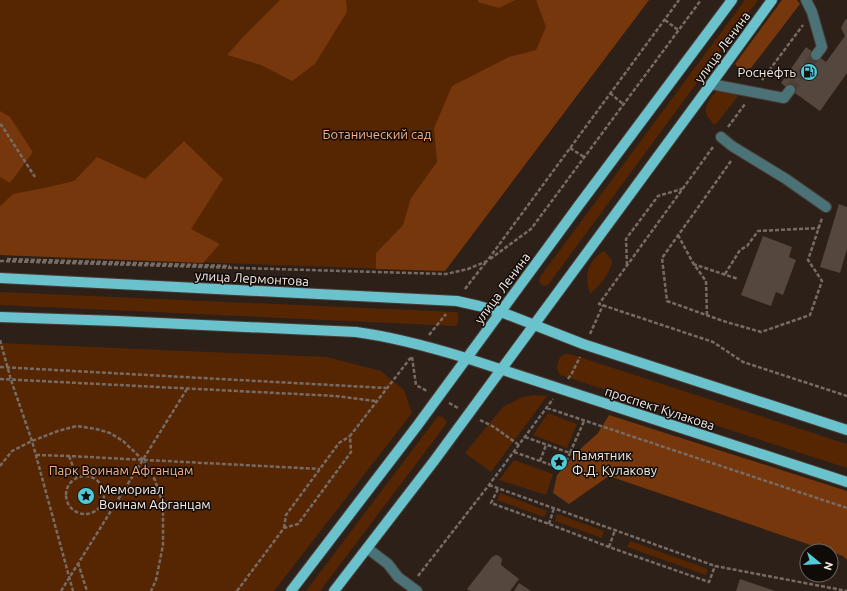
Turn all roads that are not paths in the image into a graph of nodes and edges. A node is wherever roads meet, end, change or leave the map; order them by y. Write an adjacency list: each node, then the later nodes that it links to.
1 (732, 0): 10 (main road, улица Ленина)
2 (772, 0): 5 (main road, улица Ленина)
3 (806, 0): 4 (lane)
4 (816, 55)
5 (712, 84): 6 (lane); 12 (main road, улица Ленина)
6 (790, 90)
7 (721, 137): 8 (lane)
8 (826, 207)
9 (0, 278): 10 (main road, улица Лермонтова)
10 (500, 312): 12 (main road); 13 (main road, улица Ленина)
11 (0, 317): 13 (main road)
12 (534, 325): 14 (main road, улица Ленина); 15 (main road)
13 (466, 358): 14 (main road, проспект Кулакова); 19 (main road, улица Ленина)
14 (501, 370): 16 (main road, проспект Кулакова); 17 (main road, улица Ленина)
15 (847, 430)
16 (847, 482)
17 (367, 548): 18 (lane); 20 (main road, улица Ленина)
18 (413, 589)
19 (292, 591)
20 (334, 591)

